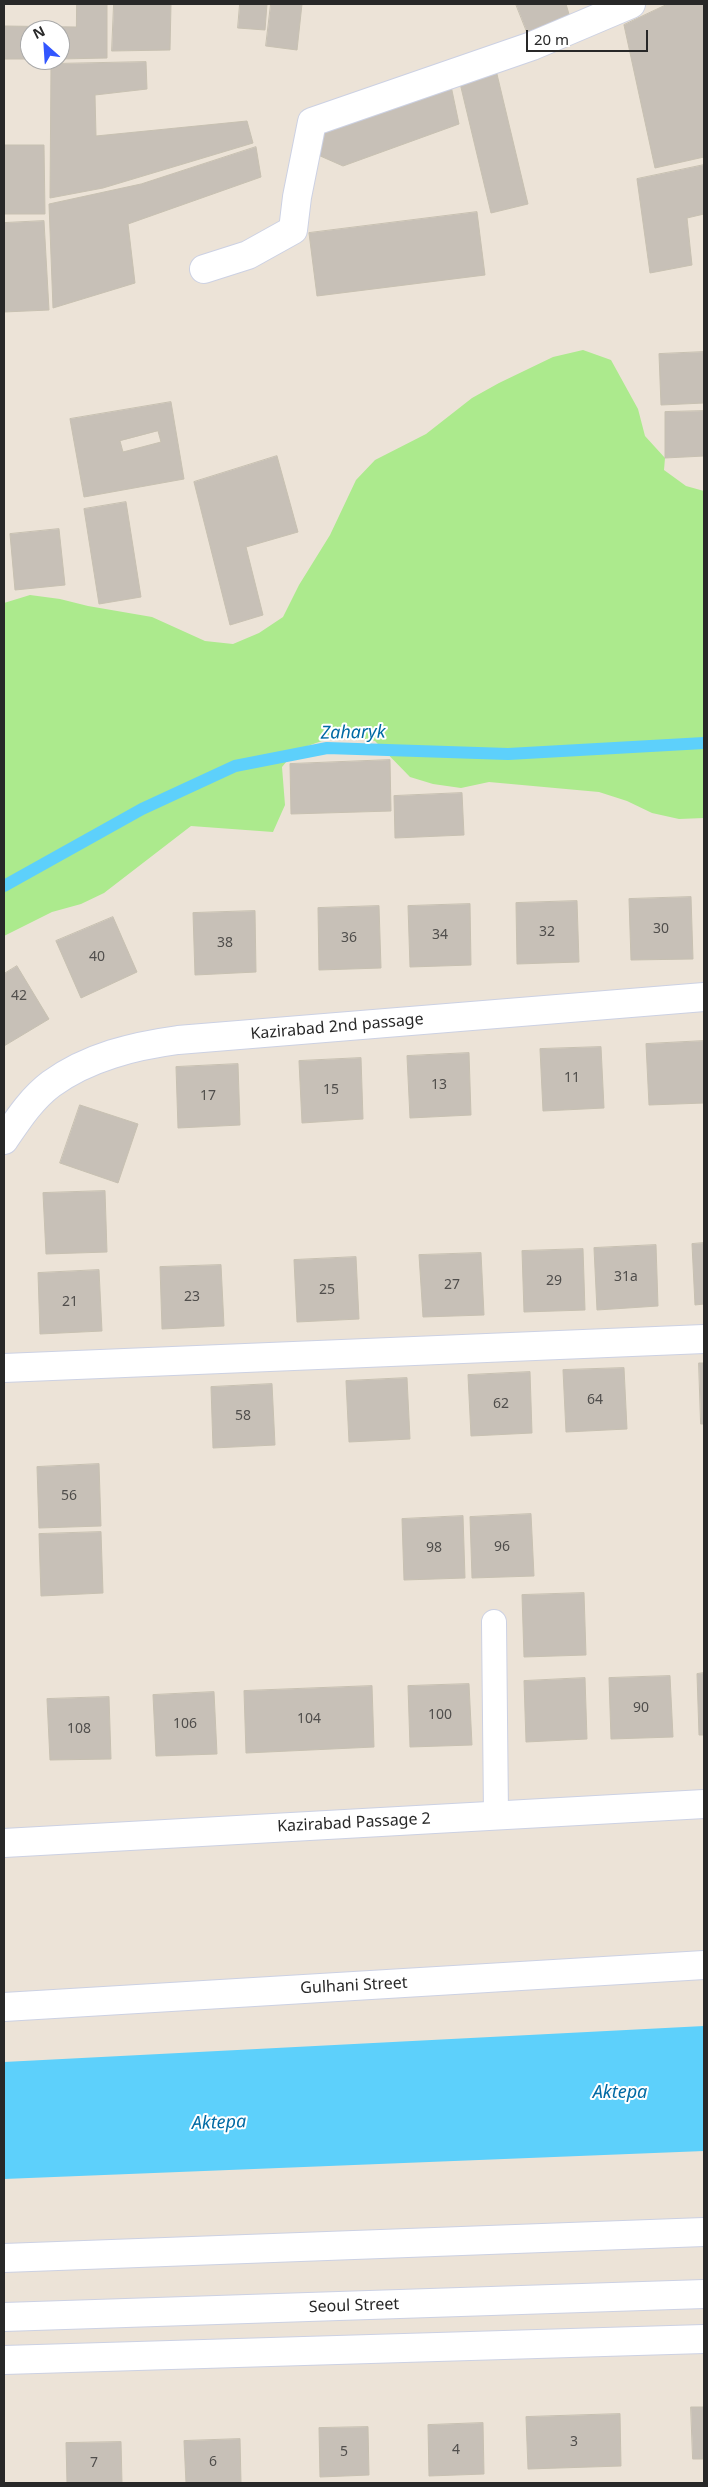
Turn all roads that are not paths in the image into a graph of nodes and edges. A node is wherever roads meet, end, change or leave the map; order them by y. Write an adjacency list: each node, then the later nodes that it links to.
1 (631, 4): 2 (street)
2 (204, 269)
3 (704, 997): 4 (street, Kazirabad 2nd passage)
4 (4, 1140)
5 (704, 1339): 6 (street)
6 (4, 1368)
7 (494, 1622): 9 (lane)
8 (704, 1804): 9 (street, Kazirabad Passage 2)
9 (496, 1815): 10 (street, Kazirabad Passage 2)
10 (4, 1843)
11 (704, 1965): 12 (street, Gulhani Street)
12 (4, 2007)
13 (704, 2232): 14 (street)
14 (4, 2258)
15 (704, 2294): 16 (street, Seoul Street)
16 (4, 2317)
17 (704, 2339): 18 (street)
18 (4, 2360)

